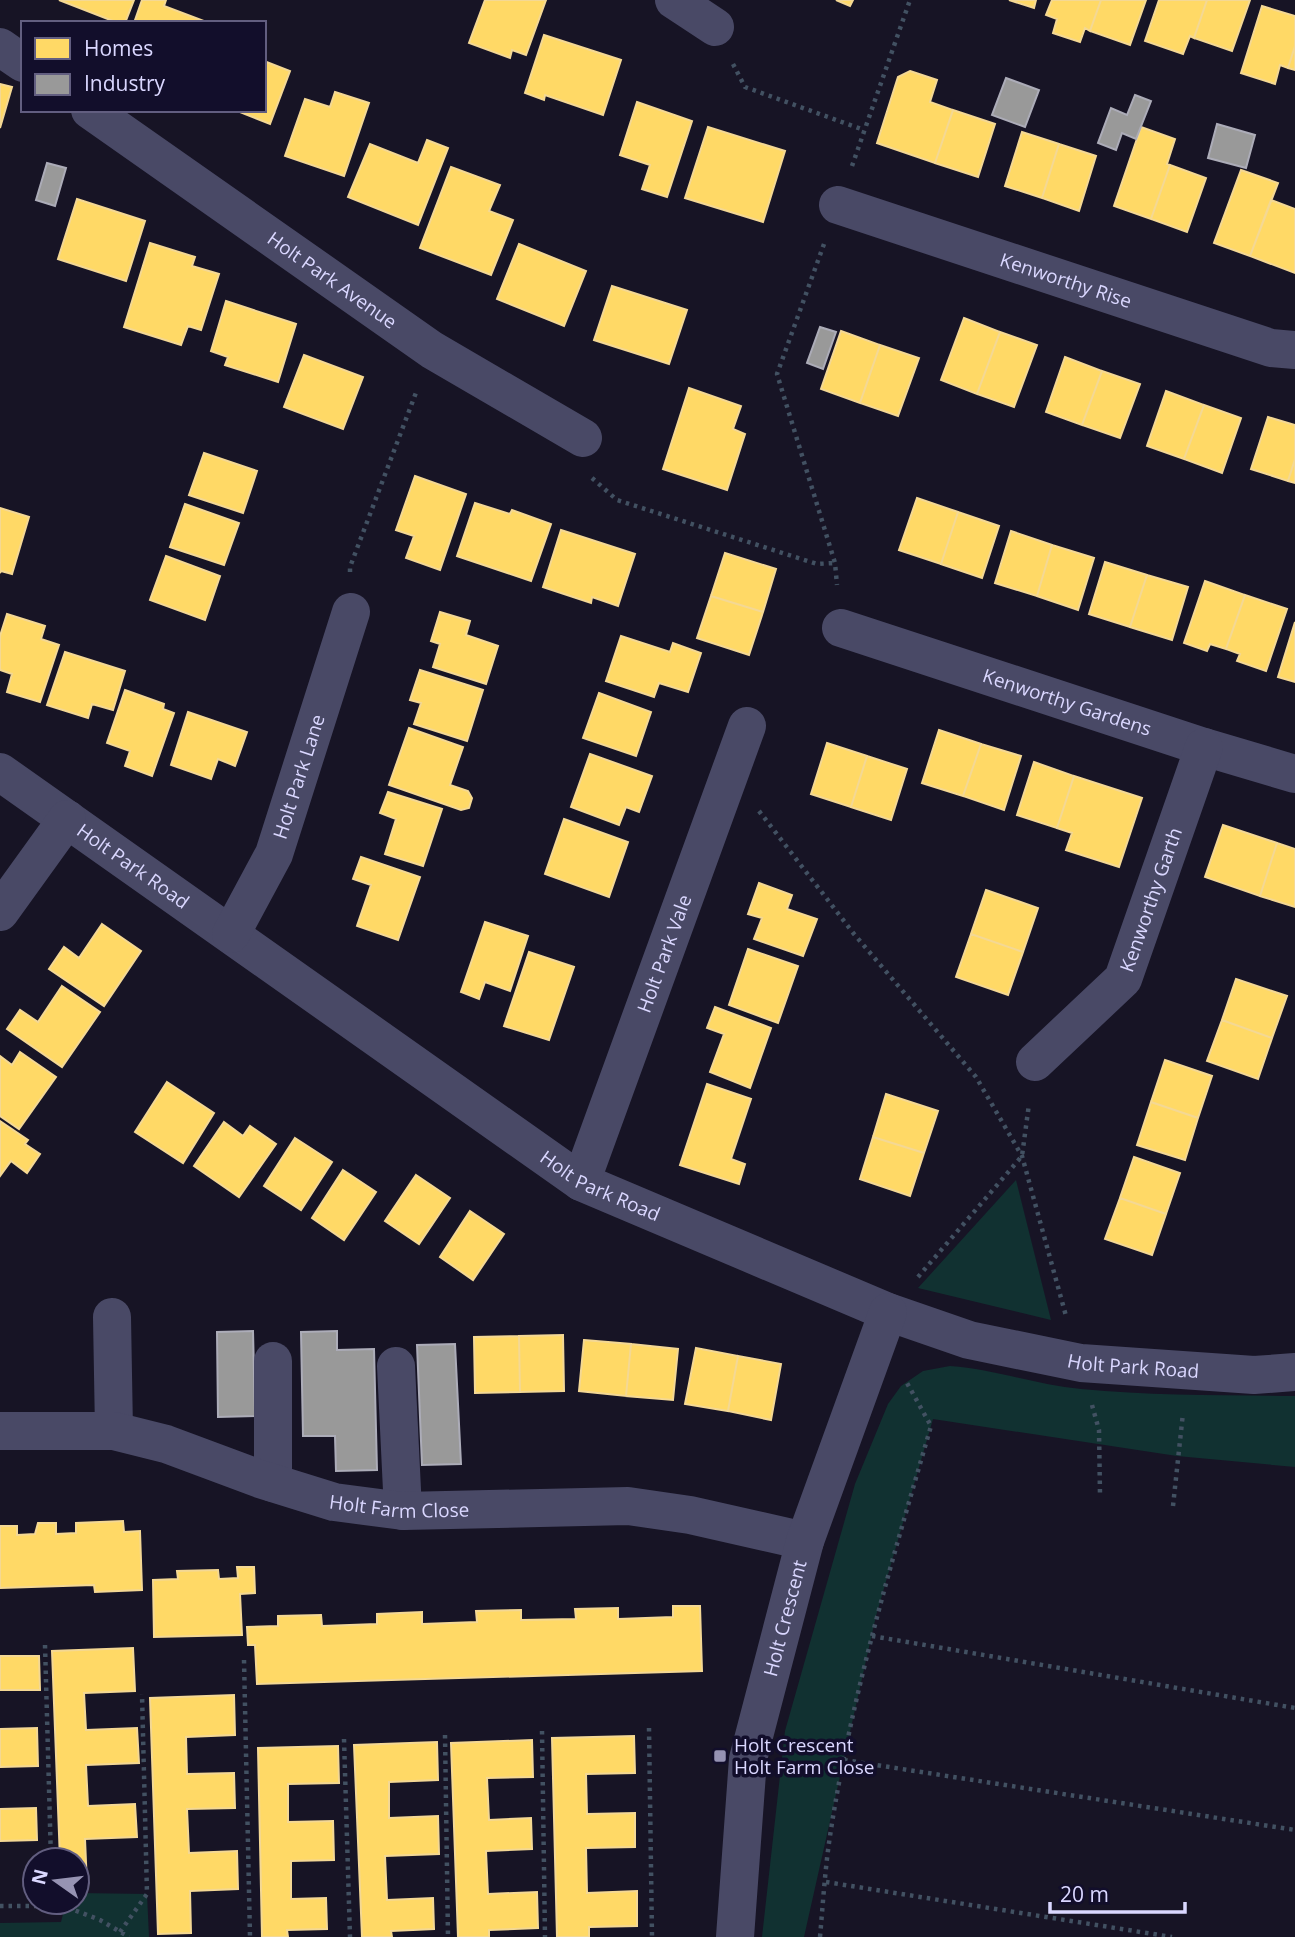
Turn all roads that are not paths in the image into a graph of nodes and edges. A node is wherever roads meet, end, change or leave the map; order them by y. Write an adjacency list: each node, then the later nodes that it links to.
1 (674, 0): 2 (street)
2 (715, 27)
3 (0, 47): 4 (street)
4 (21, 62)
5 (93, 112): 8 (street, Holt Park Avenue)
6 (838, 205): 7 (street, Kenworthy Rise)
7 (1295, 350)
8 (583, 438)
9 (351, 612): 17 (street, Holt Park Lane)
10 (841, 628): 12 (street, Kenworthy Gardens)
11 (747, 726): 19 (street, Holt Park Vale)
12 (1204, 747): 14 (street, Kenworthy Gardens); 18 (street, Kenworthy Garth)
13 (0, 772): 15 (street, Holt Park Road)
14 (1295, 774)
15 (67, 818): 16 (street); 17 (street, Holt Park Road)
16 (0, 912)
17 (231, 934): 19 (street, Holt Park Road)
18 (1035, 1062)
19 (581, 1182): 21 (street, Holt Park Road)
20 (112, 1317): 26 (street)
21 (884, 1324): 24 (street, Holt Park Road); 29 (street, Holt Crescent)
22 (273, 1361): 27 (street)
23 (396, 1366): 28 (street)
24 (1295, 1372)
25 (0, 1431): 26 (street, Holt Farm Close)
26 (114, 1431): 27 (street, Holt Farm Close)
27 (273, 1483): 28 (street, Holt Farm Close)
28 (403, 1511): 29 (street, Holt Farm Close)
29 (805, 1541): 30 (street, Holt Crescent)
30 (735, 1937)

